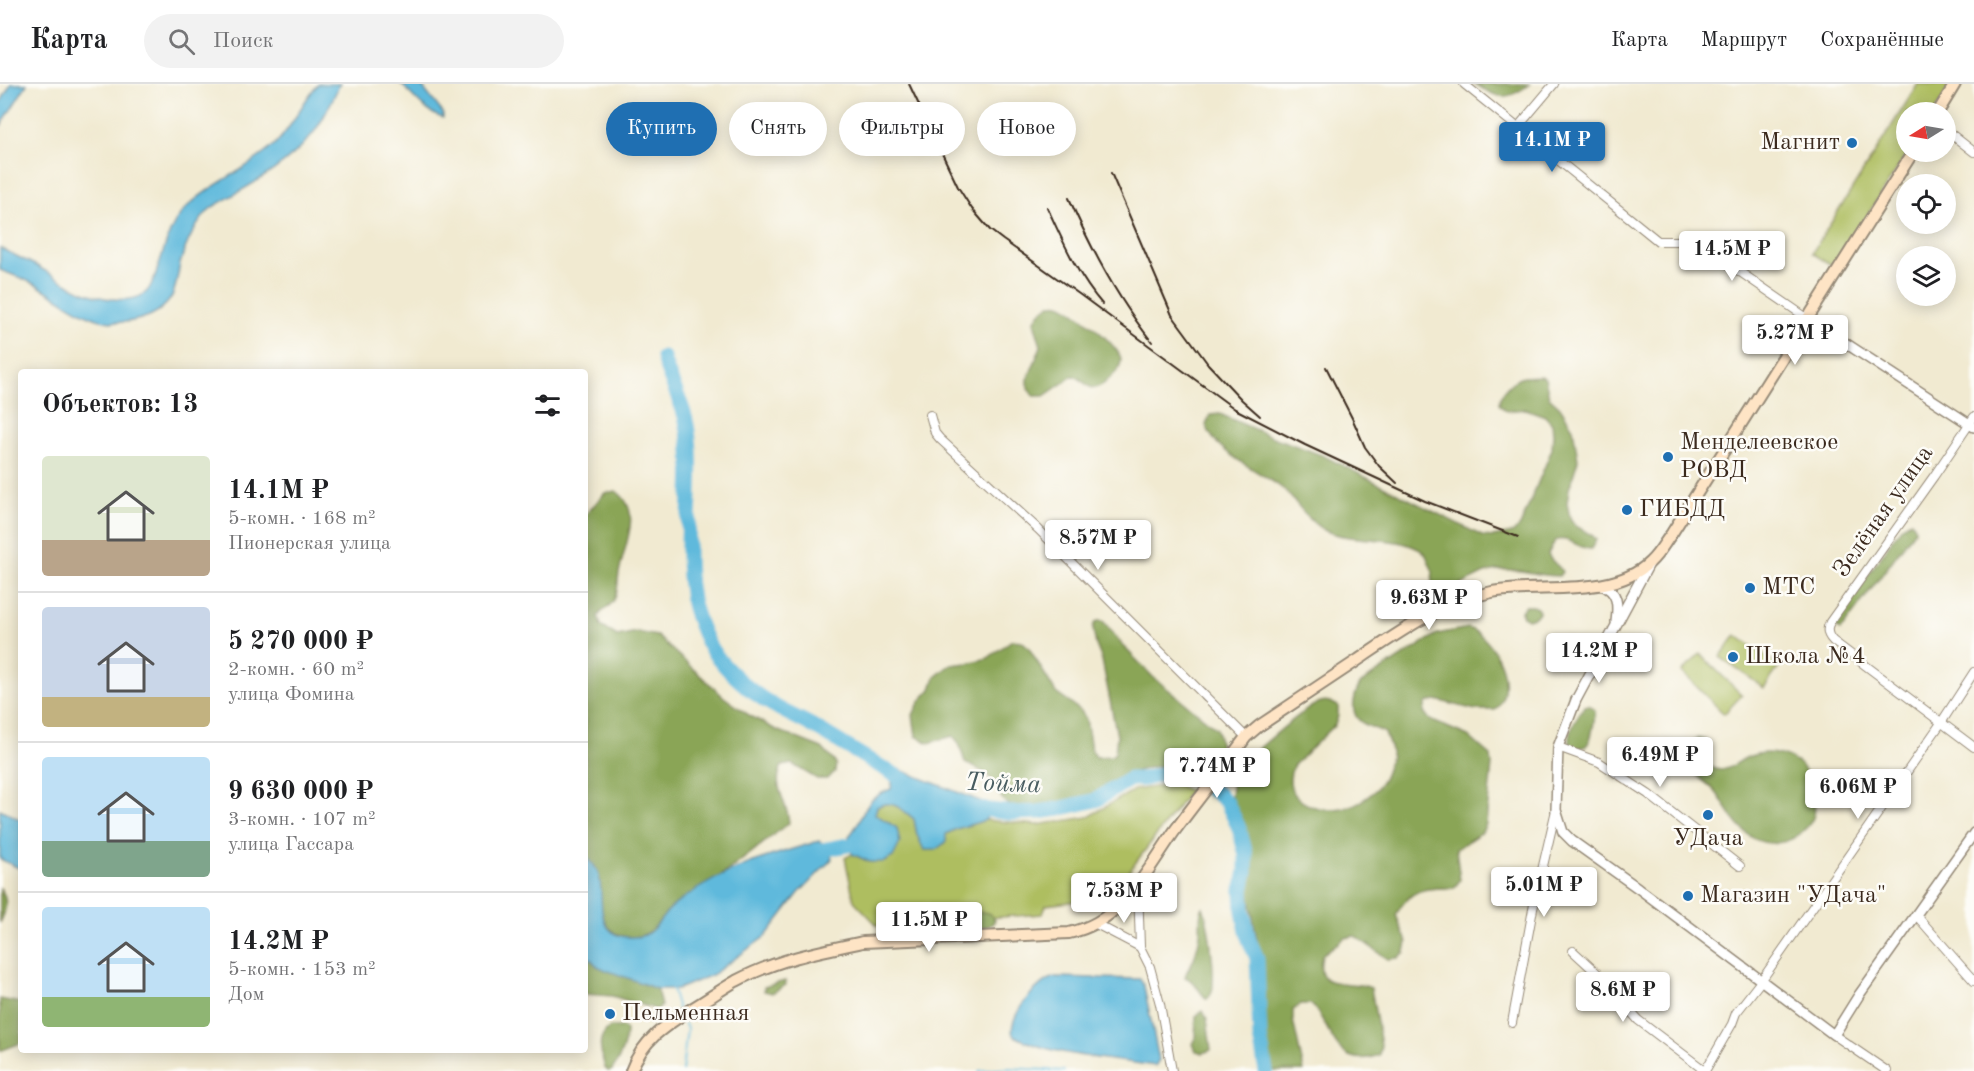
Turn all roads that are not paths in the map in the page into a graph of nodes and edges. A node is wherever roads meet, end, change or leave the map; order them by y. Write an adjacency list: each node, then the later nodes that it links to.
1 (1464, 84): 5 (street)
2 (1554, 84): 5 (street)
3 (1955, 84): 4 (main road)
4 (1944, 102)
5 (1517, 128): 9 (street)
6 (1956, 138): 7 (street)
7 (1974, 152)
8 (1907, 162): 9 (main road)
9 (1807, 318): 11 (street); 12 (main road)
10 (930, 415): 17 (street)
11 (1972, 423): 16 (street, Зелёная улица)
12 (1651, 562): 13 (main road); 14 (street)
13 (1601, 585): 14 (street); 17 (main road)
14 (1615, 626): 18 (street)
15 (1974, 672): 16 (street)
16 (1941, 723): 19 (street); 28 (street)
17 (1246, 737): 23 (main road)
18 (1558, 747): 20 (street); 22 (street)
19 (1974, 747)
20 (1556, 810): 28 (street); 30 (street)
21 (1974, 833): 24 (street)
22 (1740, 866)
23 (1138, 885): 25 (main road); 26 (street)
24 (1916, 915): 29 (street); 31 (street)
25 (1096, 924): 26 (street); 32 (main road)
26 (1140, 947): 33 (street)
27 (1573, 951): 34 (street)
28 (1761, 981): 31 (street); 34 (street)
29 (1974, 981)
30 (1512, 1023)
31 (1834, 1035): 35 (street)
32 (631, 1071)
33 (1172, 1071)
34 (1704, 1071)
35 (1887, 1071)

